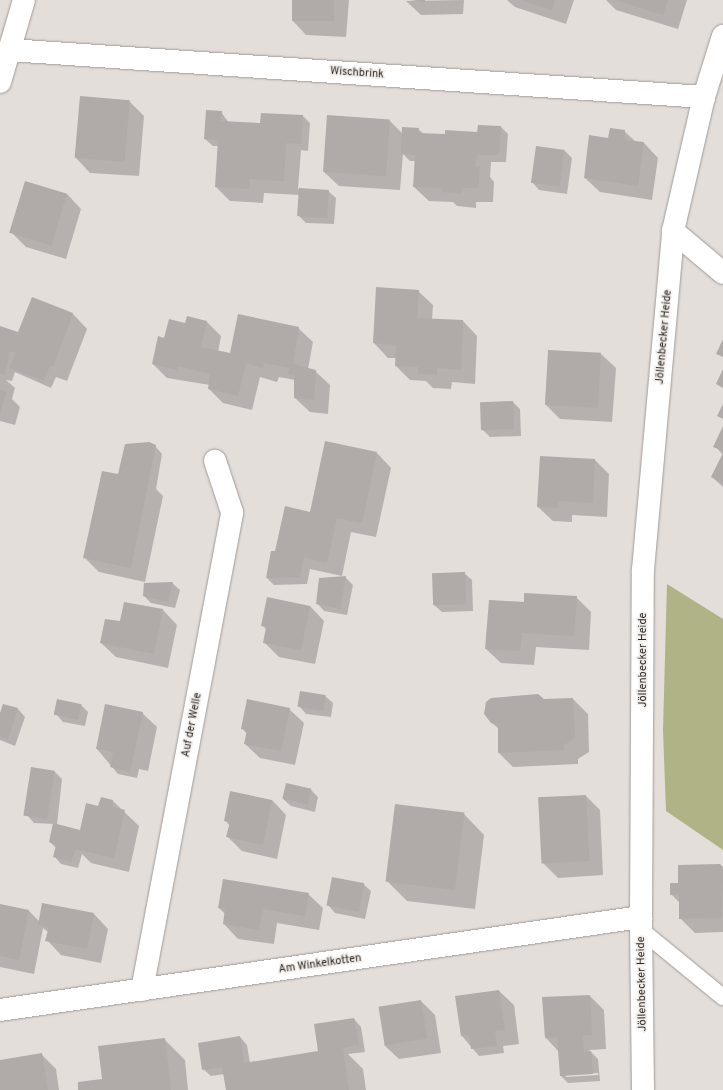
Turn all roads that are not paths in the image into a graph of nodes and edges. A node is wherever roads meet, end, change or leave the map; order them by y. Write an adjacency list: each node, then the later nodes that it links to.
1 (24, 0): 3 (street)
2 (723, 36): 5 (street, Jöllenbecker Heide)
3 (9, 50): 4 (street); 5 (street, Wischbrink)
4 (0, 82)
5 (704, 97): 6 (street, Jöllenbecker Heide)
6 (673, 231): 7 (street); 9 (street, Jöllenbecker Heide)
7 (723, 273)
8 (215, 461): 10 (street, Auf der Welle)
9 (641, 924): 10 (street, Am Winkelkotten); 11 (lane); 13 (street, Jöllenbecker Heide)
10 (142, 990): 12 (street, Am Winkelkotten)
11 (723, 996)
12 (0, 1010)
13 (643, 1090)

